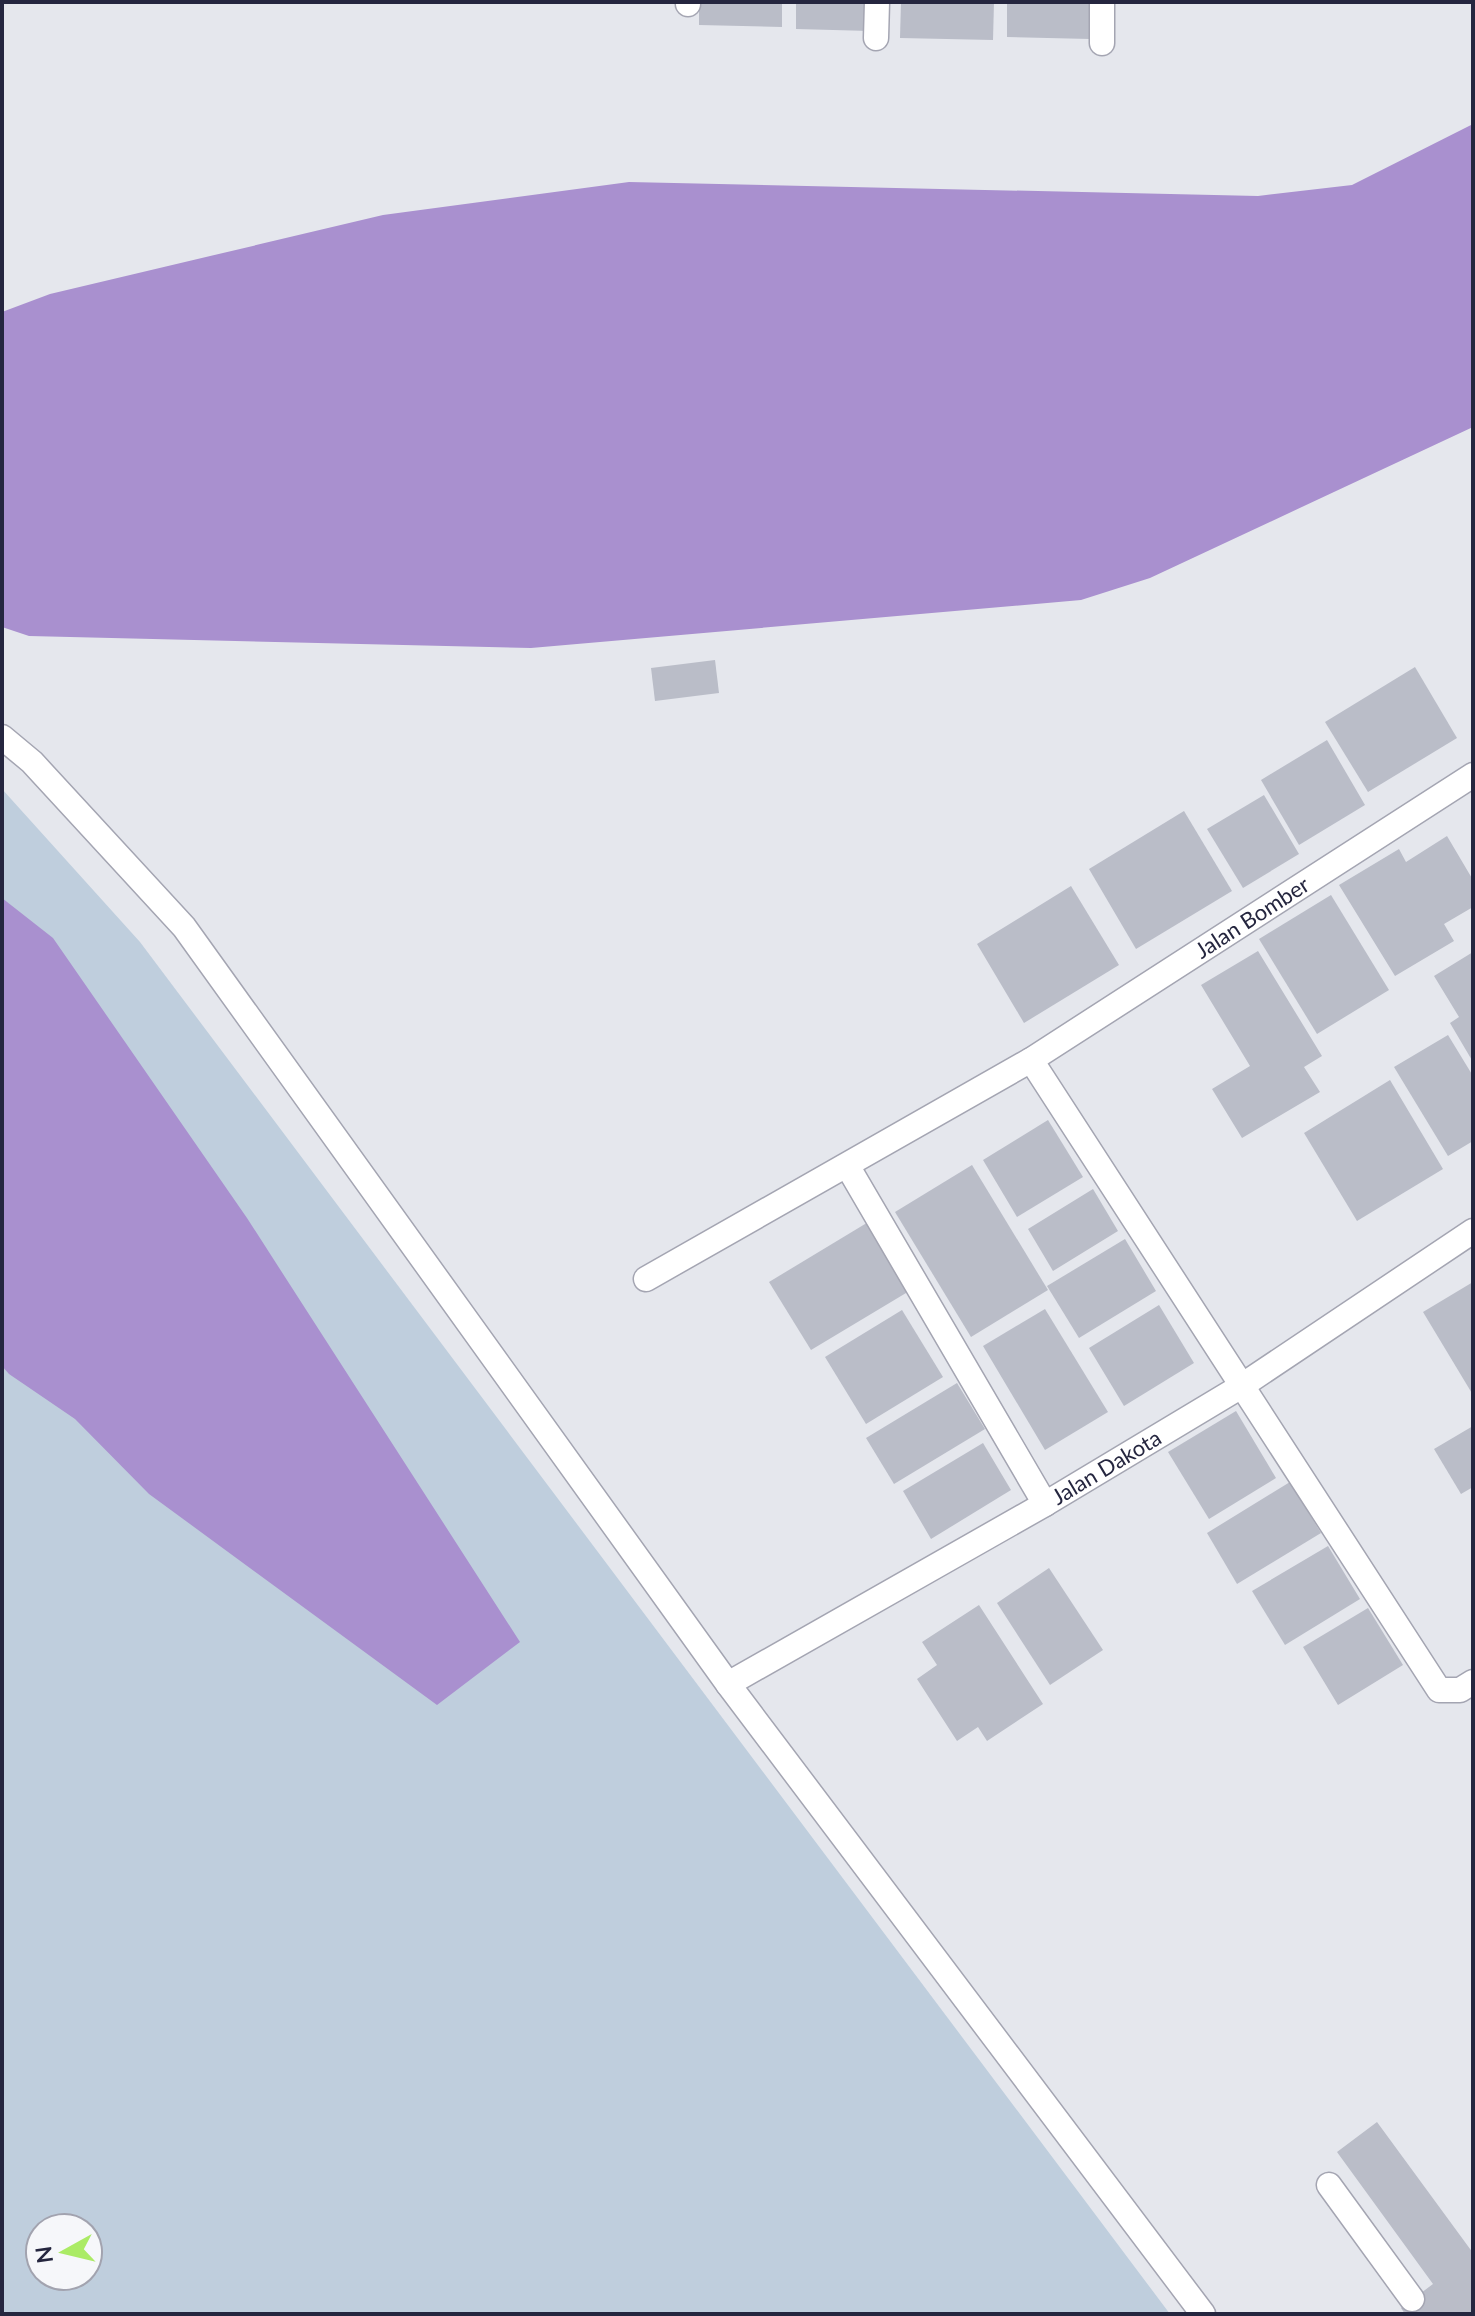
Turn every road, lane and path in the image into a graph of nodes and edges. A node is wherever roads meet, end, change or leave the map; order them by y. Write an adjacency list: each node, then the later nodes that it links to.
1 (877, 2): 3 (lane)
2 (1102, 2): 4 (lane)
3 (876, 38)
4 (1102, 43)
5 (2, 737): 14 (lane)
6 (1473, 775): 7 (lane, Jalan Bomber)
7 (1031, 1060): 8 (lane, Jalan Bomber); 11 (lane)
8 (848, 1167): 10 (lane, Jalan Bomber); 12 (lane)
9 (1473, 1231): 11 (lane, Jalan Dakota)
10 (646, 1279)
11 (1240, 1387): 12 (lane, Jalan Dakota); 13 (lane)
12 (1045, 1504): 14 (lane, Jalan Dakota)
13 (1473, 1682)
14 (728, 1684): 17 (lane)
15 (1329, 2185): 16 (lane)
16 (1412, 2299)
17 (1203, 2314)

